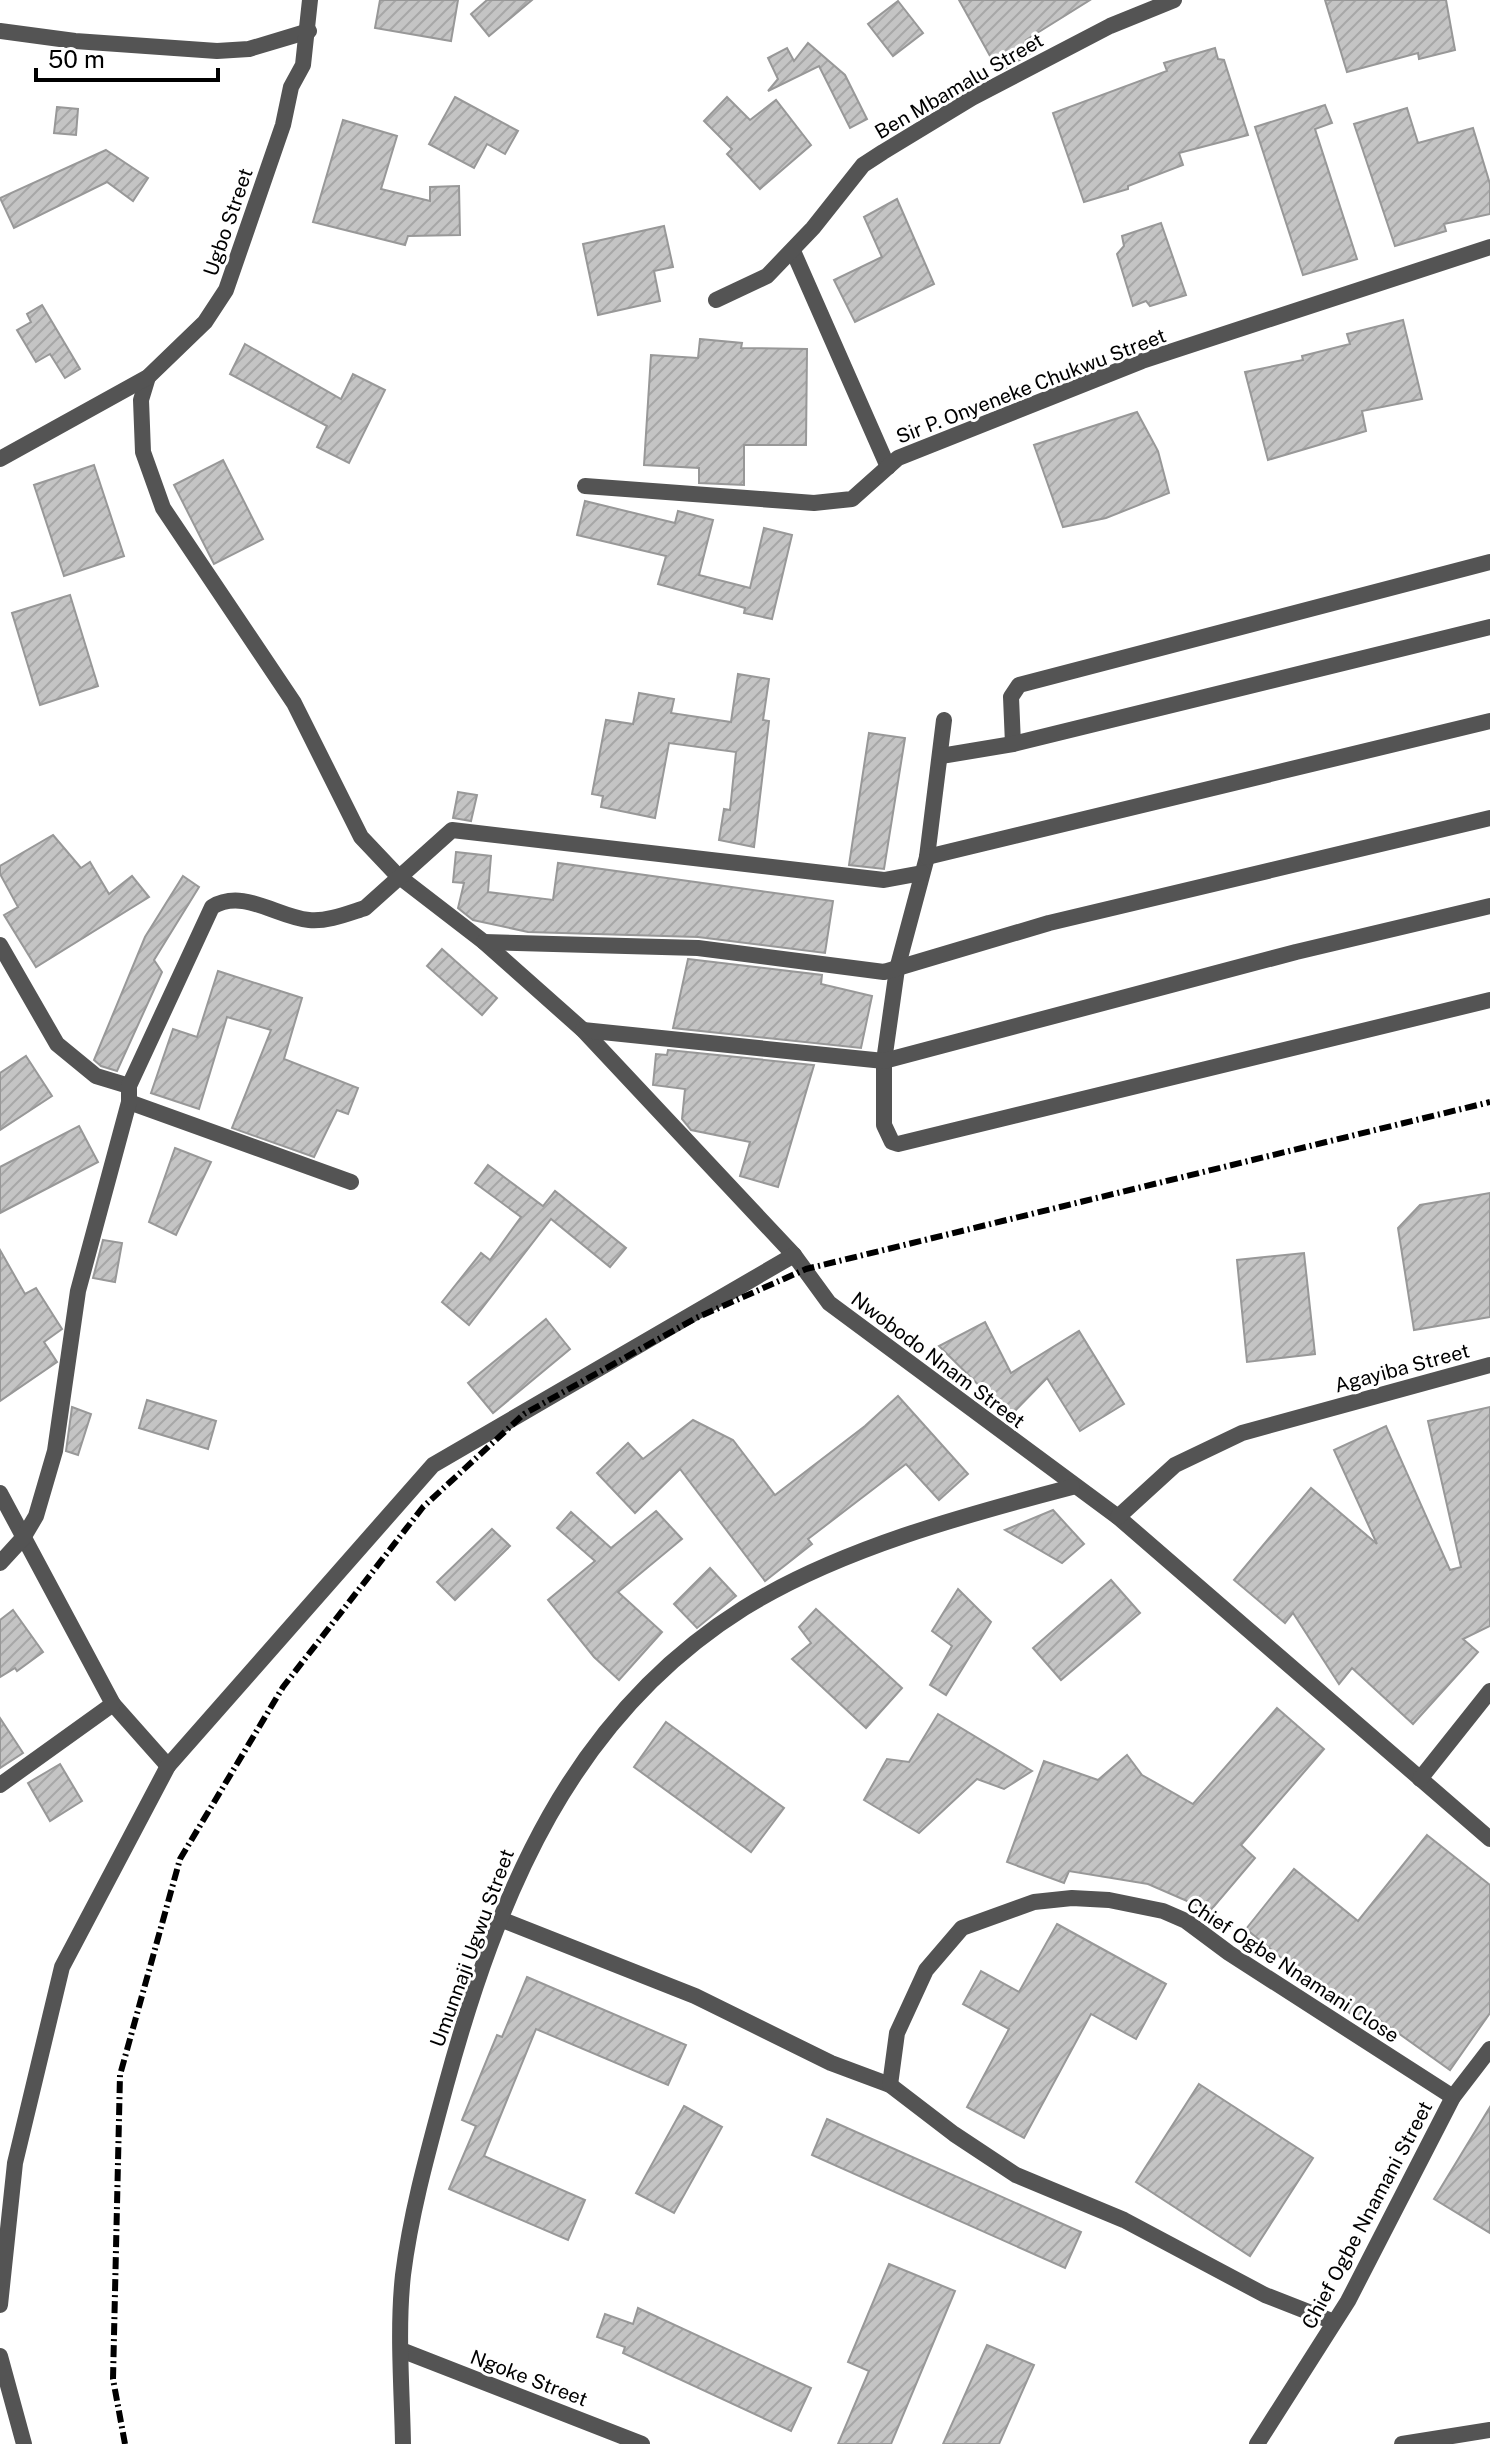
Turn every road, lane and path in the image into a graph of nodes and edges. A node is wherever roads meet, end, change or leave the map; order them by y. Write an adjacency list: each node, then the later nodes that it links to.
1 (310, 0): 4 (street, Ugbo Street)
2 (1174, 0): 6 (street, Ben Mbamalu Street)
3 (0, 31): 4 (street)
4 (309, 31): 8 (street, Ugbo Street)
5 (1490, 247): 10 (street, Sir P. Onyeneke Chukwu Street)
6 (793, 251): 7 (street, Ben Mbamalu Street); 10 (street)
7 (716, 300)
8 (148, 377): 9 (street, Ugbo Street); 20 (street, Nwobodo Nnam Street)
9 (0, 459)
10 (888, 467): 11 (street, Sir P. Onyeneke Chukwu Street)
11 (585, 486)
12 (1490, 562): 16 (street)
13 (1490, 627): 16 (street)
14 (944, 720): 17 (street)
15 (1490, 721): 19 (street)
16 (1013, 744): 17 (street)
17 (941, 756): 19 (street)
18 (1490, 818): 24 (street)
19 (924, 865): 20 (street); 24 (street)
20 (397, 875): 22 (street, Nwobodo Nnam Street); 28 (street)
21 (1490, 906): 27 (street)
22 (484, 942): 24 (street); 26 (street, Nwobodo Nnam Street)
23 (0, 945): 28 (street)
24 (897, 969): 27 (street)
25 (1490, 1000): 27 (street)
26 (583, 1030): 27 (street); 30 (street, Nwobodo Nnam Street)
27 (884, 1061)
28 (129, 1094): 29 (street); 35 (street)
29 (351, 1182)
30 (794, 1255): 32 (street, Nwobodo Nnam Street); 39 (street)
31 (1490, 1365): 34 (street, Agayiba Street)
32 (1072, 1487): 34 (street, Nwobodo Nnam Street); 43 (street, Umunnaji Ugwu Street)
33 (0, 1493): 35 (street)
34 (1118, 1517): 40 (street, Nwobodo Nnam Street)
35 (23, 1538): 36 (street); 38 (street)
36 (0, 1563)
37 (1490, 1691): 40 (street)
38 (113, 1704): 39 (street); 41 (street)
39 (168, 1766): 47 (street)
40 (1420, 1779): 42 (street, Nwobodo Nnam Street)
41 (0, 1785)
42 (1490, 1839)
43 (500, 1919): 45 (street); 49 (street, Umunnaji Ugwu Street)
44 (1490, 2049): 46 (street, Chief Ogbe Nnamani Street)
45 (890, 2085): 46 (street, Chief Ogbe Nnamani Close); 48 (street)
46 (1453, 2097): 48 (street, Chief Ogbe Nnamani Street)
47 (0, 2305)
48 (1334, 2322): 55 (street, Chief Ogbe Nnamani Street)
49 (401, 2350): 53 (street, Umunnaji Ugwu Street); 54 (street, Ngoke Street)
50 (0, 2356): 52 (street)
51 (1490, 2430): 56 (street)
52 (24, 2444)
53 (403, 2444)
54 (642, 2444)
55 (1257, 2444)
56 (1402, 2444)

